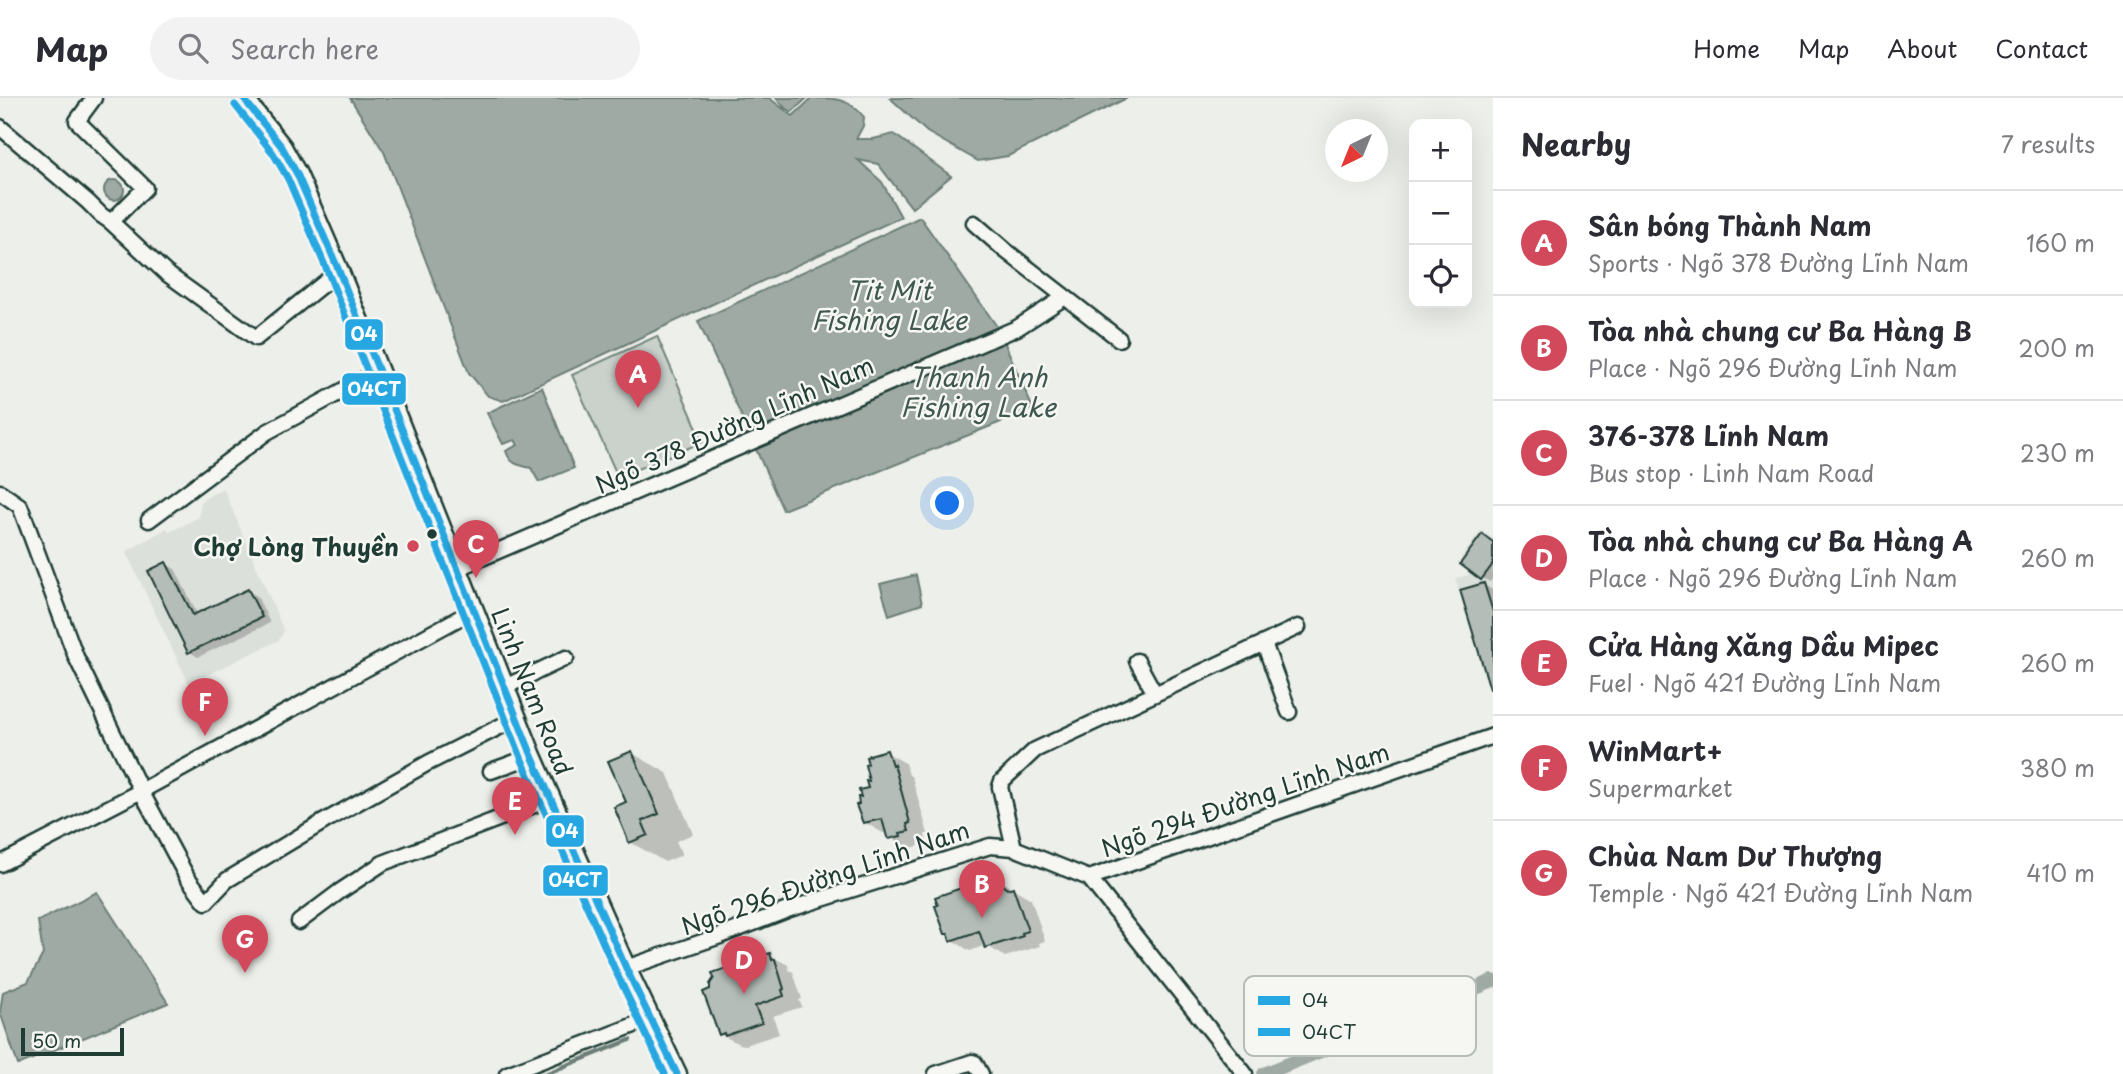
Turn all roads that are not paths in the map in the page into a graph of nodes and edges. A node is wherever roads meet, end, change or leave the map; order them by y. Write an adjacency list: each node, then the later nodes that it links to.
1 (94, 98): 4 (street)
2 (243, 98): 6 (main road, Linh Nam Road)
3 (0, 127): 4 (street)
4 (111, 222): 6 (street)
5 (974, 223): 7 (street)
6 (339, 271): 9 (main road, Linh Nam Road)
7 (1065, 297): 8 (street); 12 (street, Ngõ 378 Đường Lĩnh Nam)
8 (1119, 339)
9 (379, 371): 11 (street); 12 (main road, Linh Nam Road)
10 (0, 492): 25 (street)
11 (149, 520)
12 (456, 569): 13 (main road, Linh Nam Road)
13 (474, 610): 18 (main road, Linh Nam Road); 25 (street)
14 (1298, 627): 15 (street)
15 (1264, 643): 19 (street); 20 (street)
16 (566, 658): 18 (street)
17 (1137, 661): 19 (street)
18 (505, 687): 21 (main road, Linh Nam Road)
19 (1155, 694): 27 (street)
20 (1289, 712)
21 (517, 718): 23 (main road, Linh Nam Road); 25 (street)
22 (1493, 736): 29 (street, Ngõ 294 Đường Lĩnh Nam)
23 (532, 756): 24 (street); 26 (main road, Linh Nam Road)
24 (491, 771)
25 (142, 791): 28 (street)
26 (550, 799): 30 (street); 31 (main road, Linh Nam Road)
27 (1014, 848): 29 (street, Ngõ 294 Đường Lĩnh Nam); 31 (street, Ngõ 296 Đường Lĩnh Nam)
28 (0, 864)
29 (1089, 878): 37 (street)
30 (299, 922)
31 (626, 968): 32 (main road, Linh Nam Road)
32 (650, 1019): 33 (street); 34 (main road, Linh Nam Road)
33 (507, 1074)
34 (677, 1074)
35 (936, 1074): 36 (street)
36 (981, 1074)
37 (1245, 1074)

